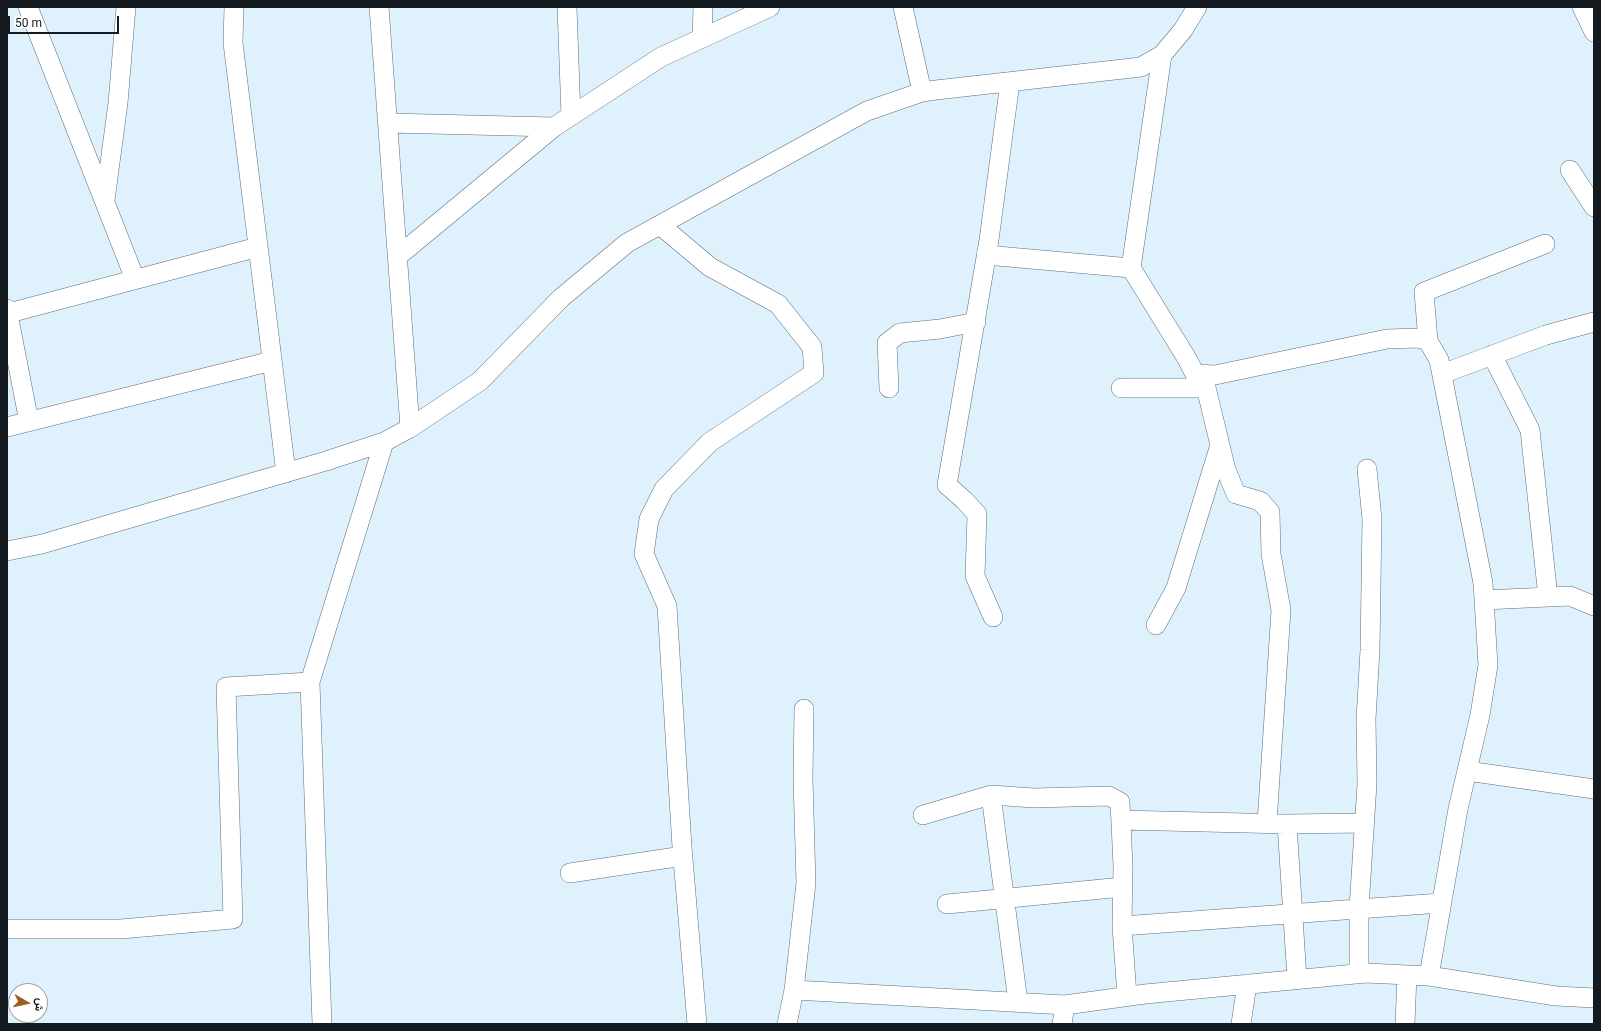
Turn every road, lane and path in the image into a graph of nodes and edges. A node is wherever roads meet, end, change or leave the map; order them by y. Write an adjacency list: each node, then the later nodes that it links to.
1 (28, 7): 21 (street)
2 (126, 7): 21 (street)
3 (234, 7): 24 (street)
4 (379, 7): 17 (street)
5 (567, 7): 16 (street)
6 (703, 7): 12 (street)
7 (770, 7): 12 (street)
8 (903, 7): 15 (street)
9 (1197, 7): 13 (street)
10 (1582, 7): 11 (street)
11 (1594, 32)
12 (702, 38): 16 (street)
13 (1162, 55): 14 (street); 27 (street)
14 (1010, 82): 15 (street); 25 (street)
15 (922, 92): 22 (street)
16 (571, 116): 18 (street)
17 (388, 123): 18 (street); 26 (street)
18 (554, 127): 26 (street)
19 (1570, 170): 20 (street)
20 (1592, 201)
21 (105, 202): 28 (street)
22 (660, 225): 41 (street); 62 (street)
23 (1545, 244): 32 (street)
24 (258, 247): 28 (street); 34 (street)
25 (986, 255): 27 (street); 30 (street)
26 (397, 258): 41 (street)
27 (1131, 268): 36 (street)
28 (135, 279): 29 (street)
29 (8, 311): 39 (street)
30 (976, 322): 37 (street); 50 (street)
31 (1594, 322): 33 (street)
32 (1428, 342): 35 (street); 36 (street)
33 (1492, 355): 35 (street); 47 (street)
34 (272, 361): 39 (street); 45 (street)
35 (1442, 374): 48 (street)
36 (1205, 381): 38 (street); 43 (street)
37 (889, 388)
38 (1121, 388)
39 (29, 422): 40 (street)
40 (7, 427)
41 (410, 428): 42 (street)
42 (384, 442): 45 (street); 52 (street)
43 (1220, 444): 51 (street); 60 (street)
44 (1367, 470): 59 (street)
45 (286, 473): 46 (street)
46 (7, 551)
47 (1548, 597): 48 (street); 49 (street)
48 (1484, 600): 54 (street)
49 (1594, 606)
50 (992, 617)
51 (1156, 626)
52 (310, 682): 71 (street); 82 (street)
53 (804, 709): 77 (street)
54 (1467, 771): 55 (street); 66 (street)
55 (1594, 789)
56 (991, 795): 57 (street); 58 (street); 65 (street)
57 (922, 815)
58 (1121, 820): 60 (street); 64 (street)
59 (1364, 822): 61 (street); 68 (street)
60 (1267, 824): 61 (street)
61 (1287, 824): 69 (street)
62 (683, 856): 63 (street); 83 (street)
63 (570, 873)
64 (1123, 887): 65 (street); 70 (street)
65 (1004, 898): 67 (street); 80 (street)
66 (1441, 903): 68 (street); 74 (street)
67 (947, 904)
68 (1359, 908): 69 (street); 72 (street)
69 (1292, 913): 70 (street); 75 (street)
70 (1122, 926): 78 (street)
71 (7, 929)
72 (1359, 973): 73 (street); 75 (street)
73 (1408, 975): 74 (street); 87 (street)
74 (1429, 976): 79 (street)
75 (1297, 979): 76 (street)
76 (1247, 984): 78 (street); 86 (street)
77 (794, 990): 80 (street); 84 (street)
78 (1126, 996): 81 (street)
79 (1594, 998)
80 (1018, 1002): 81 (street)
81 (1065, 1005): 85 (street)
82 (322, 1024)
83 (697, 1024)
84 (788, 1024)
85 (1062, 1024)
86 (1241, 1024)
87 (1405, 1024)

